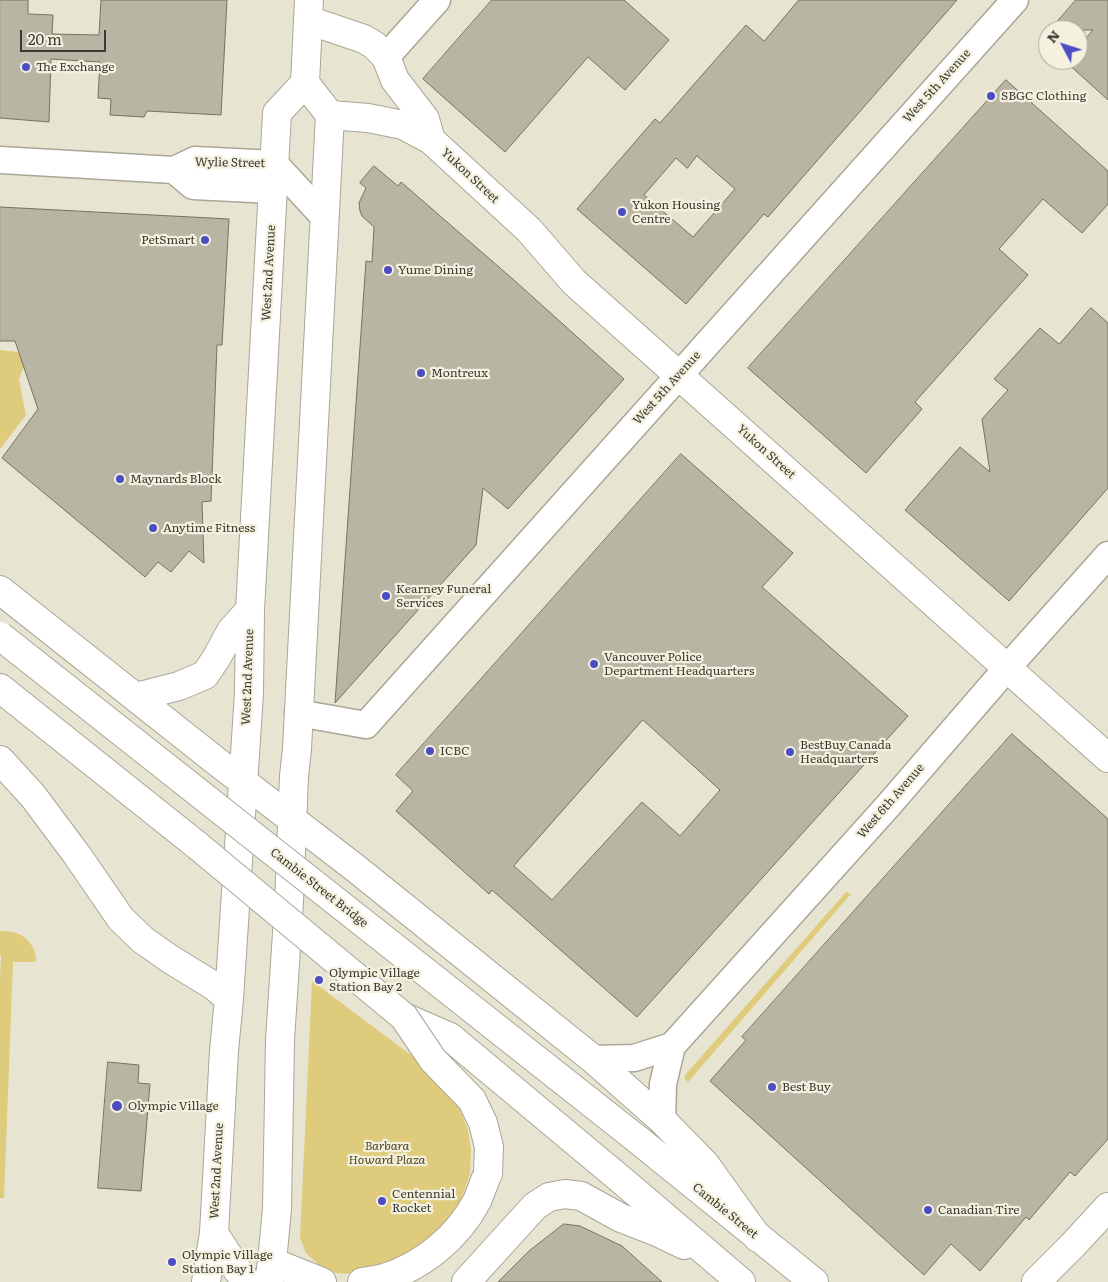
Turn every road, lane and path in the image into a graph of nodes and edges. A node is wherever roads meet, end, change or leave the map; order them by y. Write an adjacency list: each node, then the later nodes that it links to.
1 (437, 0): 4 (street)
2 (1015, 0): 11 (street, West 5th Avenue)
3 (309, 10): 4 (main road, Yukon Street); 5 (main road)
4 (386, 57): 7 (main road, Yukon Street)
5 (306, 83): 6 (main road); 9 (main road, West 2nd Avenue)
6 (330, 116): 7 (main road, Yukon Street); 10 (main road)
7 (431, 140): 11 (main road, Yukon Street)
8 (0, 160): 9 (street, Wylie Street)
9 (274, 177): 10 (street, Wylie Street); 14 (main road, West 2nd Avenue)
10 (325, 218): 19 (main road)
11 (679, 375): 16 (main road, Yukon Street); 19 (street, West 5th Avenue)
12 (1108, 554): 16 (street, West 6th Avenue)
13 (0, 590): 18 (main road)
14 (250, 610): 18 (main road); 22 (main road, West 2nd Avenue)
15 (0, 636): 29 (main road, Cambie Street Bridge, bridge)
16 (1007, 668): 20 (main road, Yukon Street); 26 (street, West 6th Avenue)
17 (0, 688): 25 (main road, bridge)
18 (127, 690): 22 (main road)
19 (298, 713): 23 (main road)
20 (1108, 758)
21 (0, 760): 24 (main road)
22 (243, 782): 23 (main road); 24 (main road, West 2nd Avenue)
23 (293, 821): 27 (main road); 34 (main road)
24 (230, 998): 31 (main road, West 2nd Avenue)
25 (404, 1018): 33 (main road); 38 (main road, bridge)
26 (672, 1046): 27 (street); 28 (street, West 6th Avenue)
27 (593, 1059): 28 (main road)
28 (662, 1120): 32 (main road)
29 (637, 1140): 32 (main road, Cambie Street)
30 (1108, 1207): 42 (main road)
31 (214, 1233): 35 (main road, West 2nd Avenue); 36 (main road)
32 (758, 1238): 41 (main road, Cambie Street)
33 (715, 1260): 39 (main road); 40 (main road)
34 (270, 1272): 37 (main road)
35 (206, 1282)
36 (247, 1282)
37 (322, 1282)
38 (362, 1282)
39 (466, 1282)
40 (740, 1282)
41 (814, 1282)
42 (1036, 1282)

